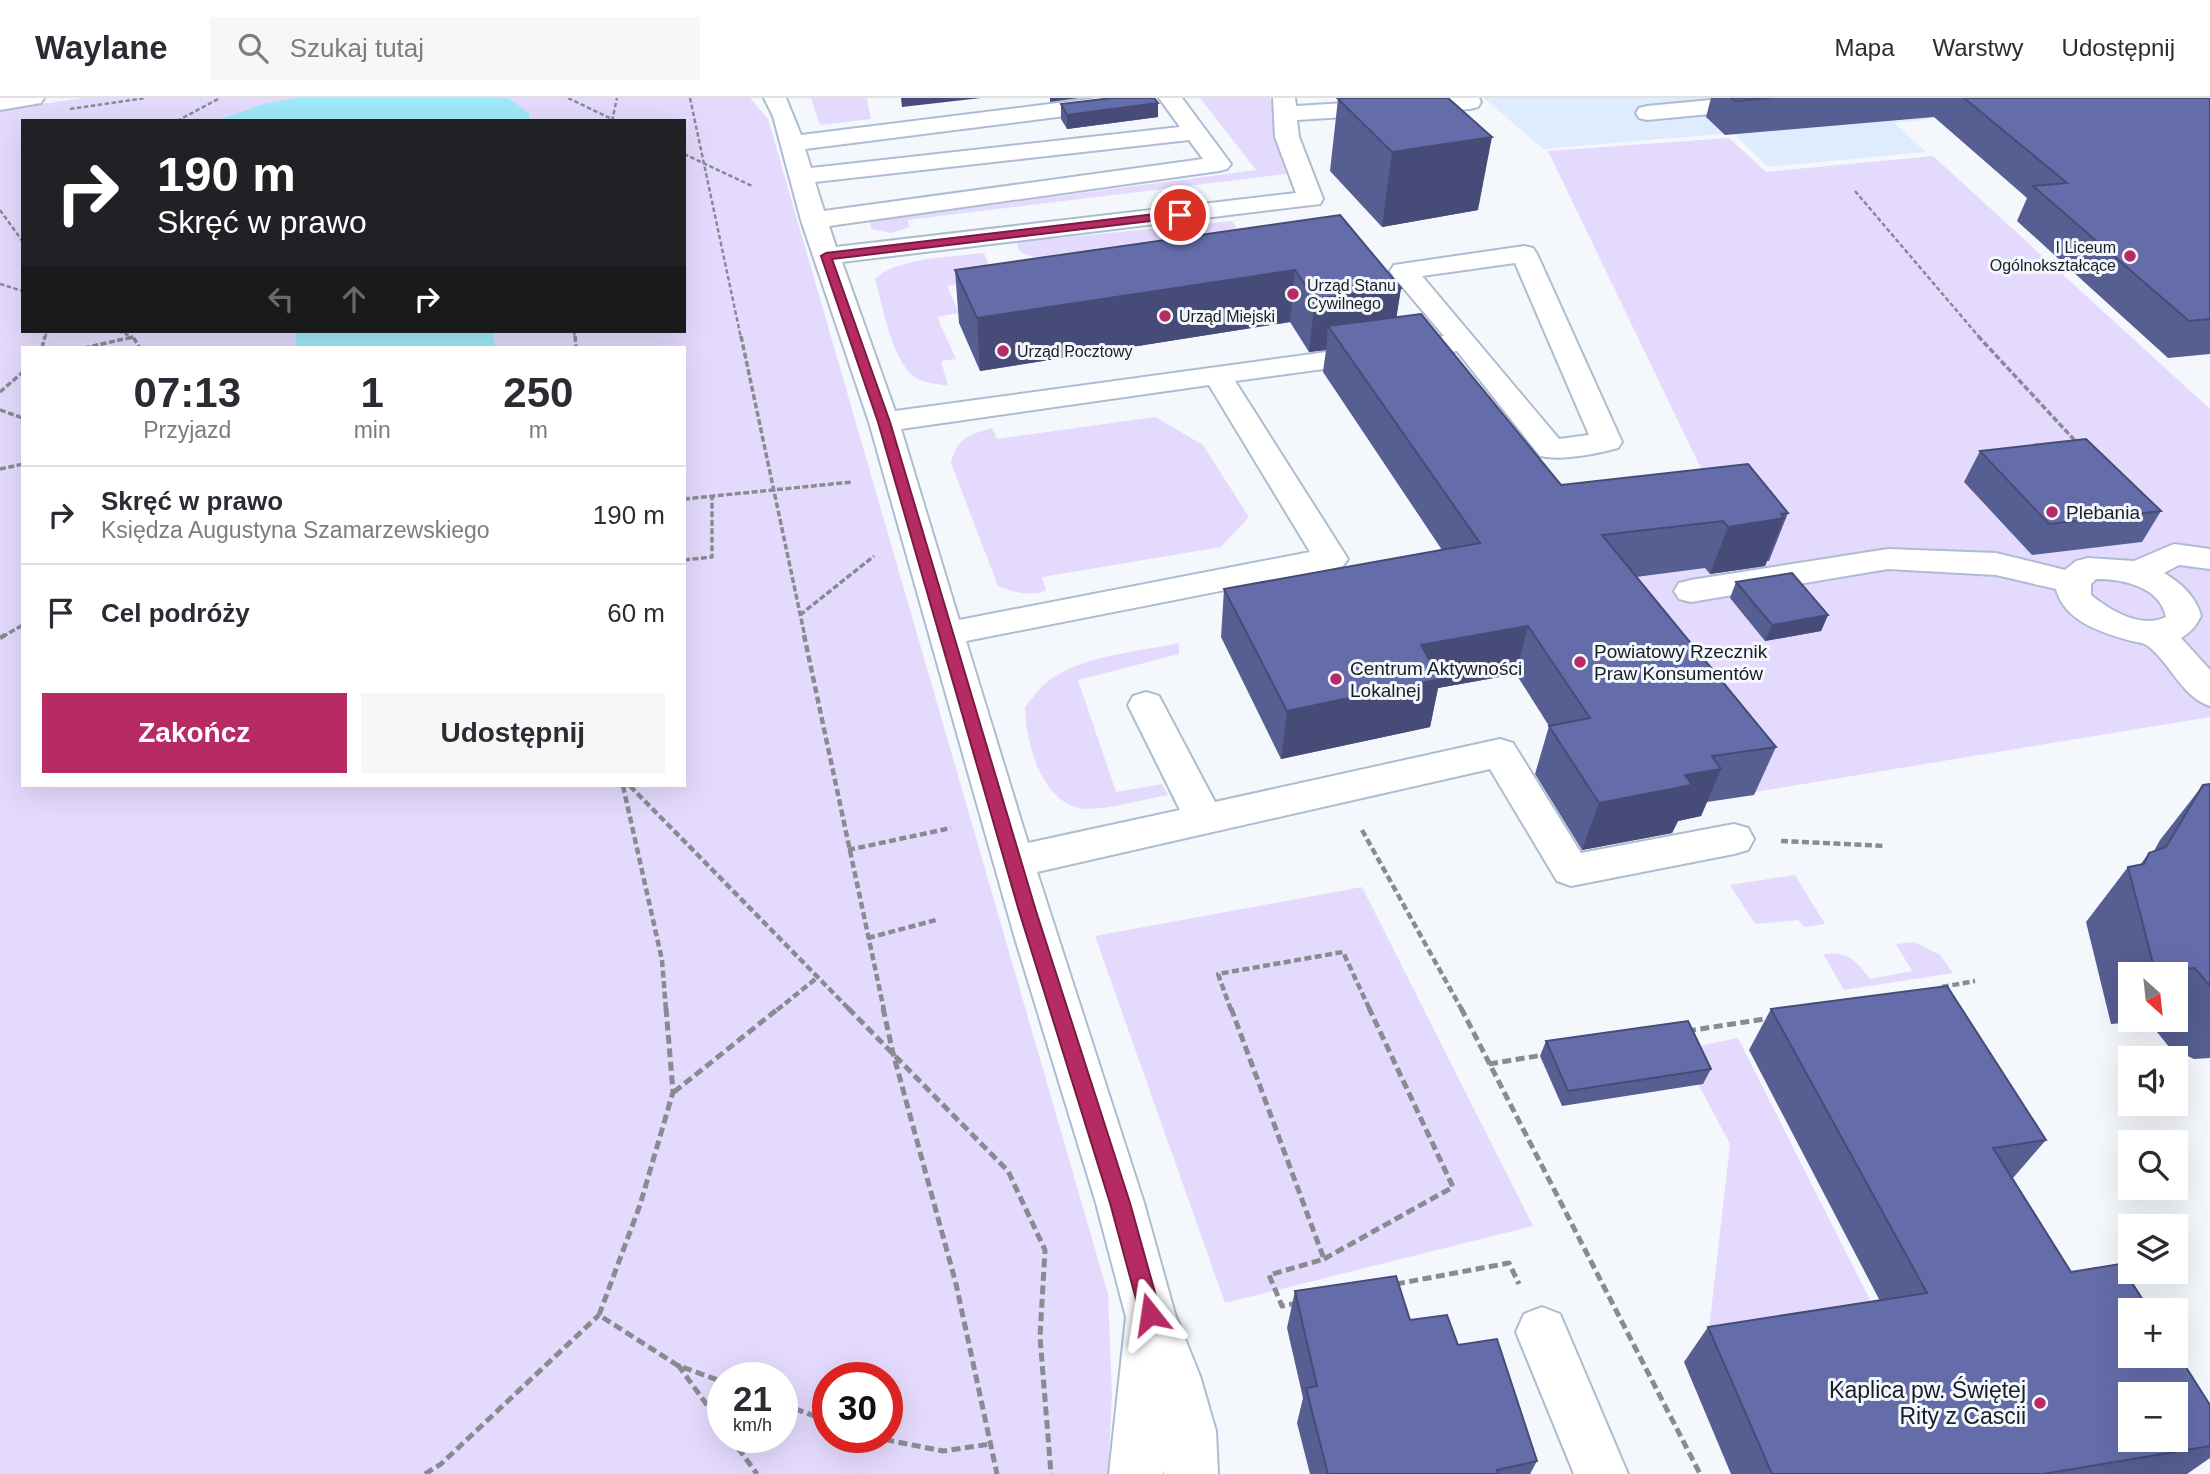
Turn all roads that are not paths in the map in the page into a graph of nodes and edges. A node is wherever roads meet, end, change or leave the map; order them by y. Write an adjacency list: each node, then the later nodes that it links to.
1 (33, 98): 7 (street)
2 (775, 98): 11 (street)
3 (1170, 98): 10 (street)
4 (1802, 98): 9 (street)
5 (1142, 100): 11 (street)
6 (1470, 102): 8 (street)
7 (0, 103)
8 (1285, 106): 14 (street)
9 (1647, 113)
10 (1195, 132): 12 (street); 13 (street)
11 (793, 143): 12 (street)
12 (802, 176): 13 (street)
13 (814, 220): 14 (street)
14 (826, 256): 17 (street)
15 (1464, 342): 15 (street); 16 (street)
16 (1217, 375): 17 (street); 22 (street)
17 (884, 422): 22 (street)
18 (2210, 559): 19 (street)
19 (2137, 573): 20 (street); 23 (street)
20 (2073, 583): 21 (street); 23 (street)
21 (1691, 591)
22 (946, 634): 28 (street)
23 (2157, 634): 24 (street)
24 (2210, 693)
25 (1146, 705): 26 (street)
26 (1205, 820): 27 (street); 28 (street)
27 (1734, 839)
28 (1013, 862): 29 (street)
29 (1150, 1314): 31 (street); 32 (street)
30 (1542, 1332): 33 (street)
31 (1136, 1474)
32 (1191, 1474)
33 (1601, 1474)

